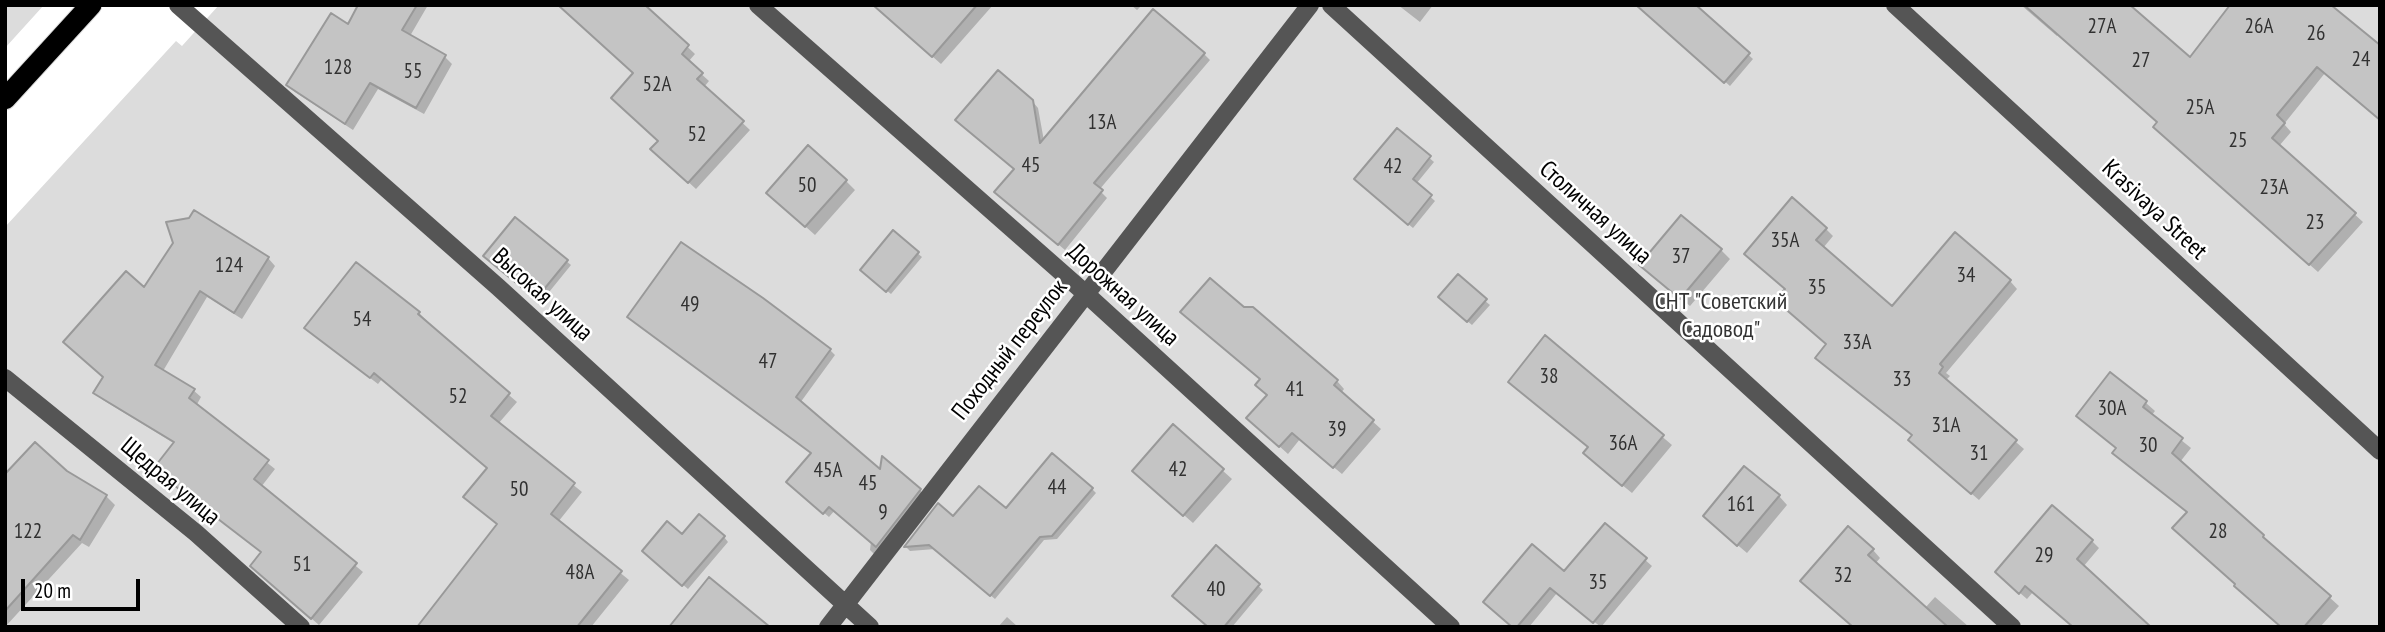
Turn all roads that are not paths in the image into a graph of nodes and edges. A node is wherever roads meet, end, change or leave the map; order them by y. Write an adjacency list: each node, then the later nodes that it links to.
1 (91, 5): 7 (highway)
2 (178, 5): 11 (street, Высокая улица)
3 (758, 5): 8 (street, Дорожная улица)
4 (1310, 5): 8 (street, Походный переулок)
5 (1331, 5): 16 (street, Столичная улица)
6 (1895, 5): 10 (street, Krasivaya Street)
7 (5, 99)
8 (1085, 293): 11 (street, Походный переулок); 15 (street, Дорожная улица)
9 (5, 378): 12 (street, Щедрая улица)
10 (2380, 451)
11 (845, 604): 13 (street, Походный переулок); 14 (street, Высокая улица)
12 (301, 627)
13 (828, 627)
14 (870, 627)
15 (1451, 627)
16 (2012, 627)

